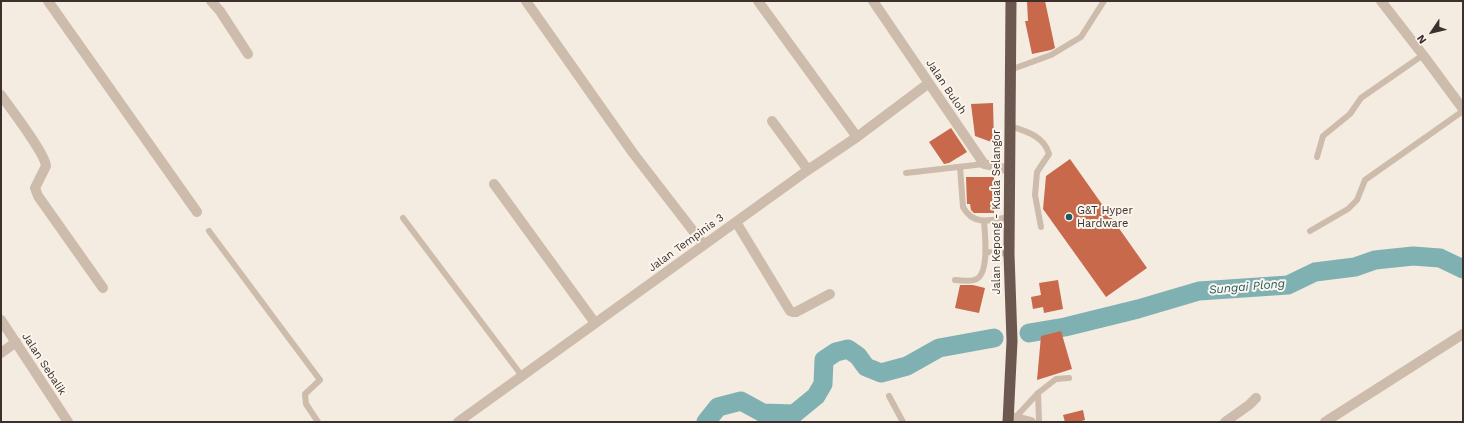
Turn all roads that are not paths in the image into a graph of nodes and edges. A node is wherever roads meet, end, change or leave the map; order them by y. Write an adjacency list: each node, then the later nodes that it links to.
1 (48, 1): 25 (street)
2 (211, 1): 9 (street)
3 (526, 1): 33 (street)
4 (758, 1): 17 (street)
5 (873, 1): 12 (street, Jalan Buloh)
6 (1011, 1): 11 (highway, Jalan Kepong - Kuala Selangor)
7 (1104, 1): 11 (lane)
8 (1381, 1): 10 (street)
9 (248, 54)
10 (1423, 55): 14 (street); 18 (lane)
11 (1010, 70): 16 (highway, Jalan Kepong - Kuala Selangor)
12 (929, 83): 17 (street, Jalan Tempinis 3); 19 (street, Jalan Buloh)
13 (1, 95): 37 (street)
14 (1462, 106): 32 (lane)
15 (772, 121): 21 (street)
16 (1010, 126): 22 (highway, Jalan Kepong - Kuala Selangor); 30 (lane)
17 (857, 137): 21 (street, Jalan Tempinis 3)
18 (1317, 157)
19 (984, 164): 20 (lane); 22 (street)
20 (960, 167): 23 (lane); 29 (lane)
21 (808, 170): 28 (street, Jalan Tempinis 3)
22 (1010, 170): 26 (highway, Jalan Kepong - Kuala Selangor)
23 (906, 173)
24 (494, 184): 40 (street)
25 (197, 212)
26 (1009, 217): 29 (lane); 35 (highway, Jalan Kepong - Kuala Selangor)
27 (403, 218): 44 (lane)
28 (736, 222): 33 (street, Jalan Tempinis 3); 38 (street)
29 (984, 222): 34 (lane)
30 (1041, 227)
31 (209, 231): 51 (lane)
32 (1310, 231)
33 (704, 245): 40 (street, Jalan Tempinis 3)
34 (986, 252): 35 (lane); 36 (lane)
35 (1009, 254): 49 (highway, Jalan Kepong - Kuala Selangor)
36 (955, 280)
37 (103, 288)
38 (830, 294)
39 (1, 320): 42 (street, Jalan Sebalik)
40 (595, 323): 44 (street, Jalan Tempinis 3)
41 (1463, 334): 57 (street)
42 (16, 342): 43 (street); 50 (street, Jalan Sebalik)
43 (1, 353)
44 (522, 376): 52 (street, Jalan Tempinis 3)
45 (1069, 378): 46 (lane)
46 (1038, 392): 49 (lane); 55 (lane)
47 (889, 396): 53 (lane)
48 (1256, 398): 56 (street)
49 (1010, 419): 54 (street)
50 (68, 422)
51 (318, 422)
52 (458, 422)
53 (902, 422)
54 (1030, 422)
55 (1039, 422)
56 (1225, 422)
57 (1325, 422)

